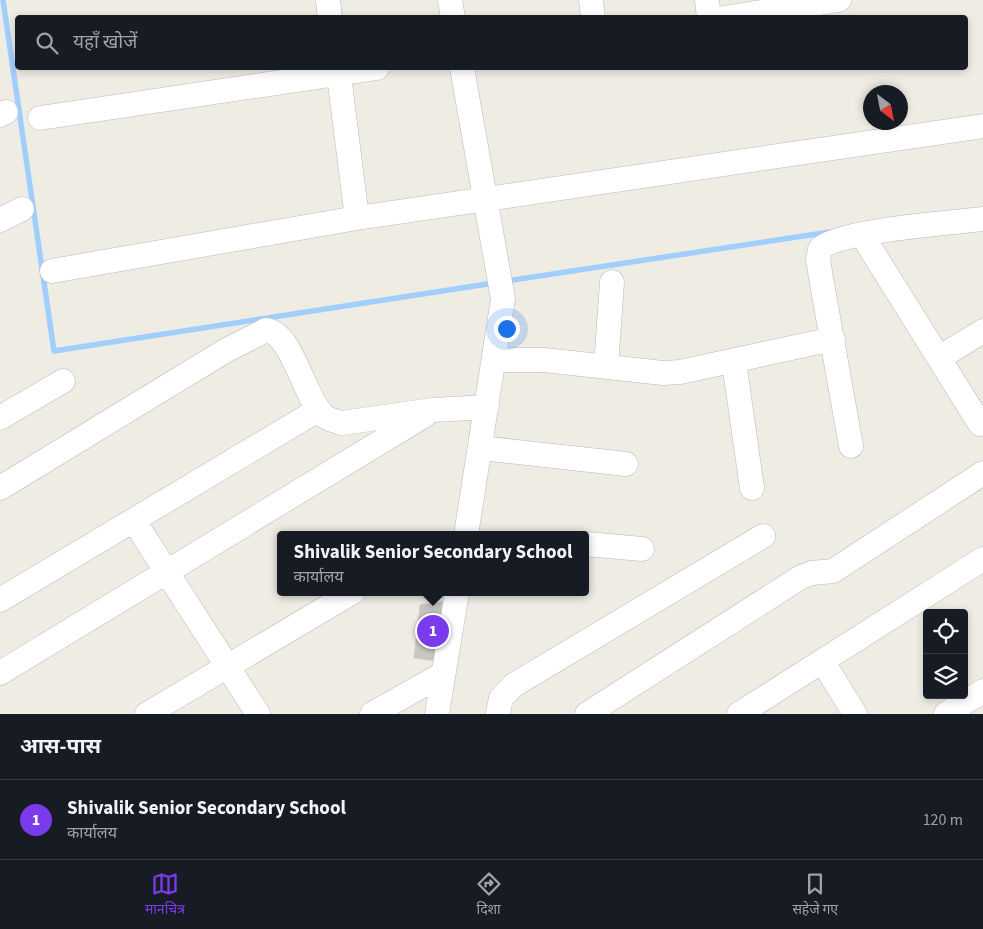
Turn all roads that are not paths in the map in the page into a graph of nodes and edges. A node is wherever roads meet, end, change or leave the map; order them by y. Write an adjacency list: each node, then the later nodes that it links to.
1 (328, 0): 6 (street)
2 (450, 0): 7 (street)
3 (591, 0): 8 (street)
4 (707, 0): 9 (street)
5 (839, 0): 10 (street)
6 (330, 15)
7 (452, 15)
8 (593, 15)
9 (709, 15)
10 (743, 15)
11 (339, 70): 13 (street); 17 (street)
12 (462, 70): 15 (street)
13 (40, 118)
14 (983, 126): 15 (street)
15 (485, 199): 17 (street); 26 (street)
16 (22, 209): 19 (street)
17 (358, 218): 21 (street)
18 (983, 219): 20 (street)
19 (0, 220)
20 (862, 235): 24 (street); 25 (street)
21 (52, 271)
22 (612, 282): 28 (street)
23 (983, 331): 25 (street)
24 (833, 339): 27 (street); 35 (street)
25 (939, 358): 34 (street)
26 (495, 360): 28 (street); 30 (street)
27 (734, 362): 28 (street); 40 (street)
28 (606, 366)
29 (63, 381): 33 (street)
30 (487, 407): 32 (street); 36 (street)
31 (318, 410): 32 (street); 39 (street); 41 (street)
32 (433, 410): 47 (street)
33 (0, 418)
34 (980, 424)
35 (851, 446)
36 (481, 448): 37 (street); 42 (street)
37 (626, 464)
38 (983, 473): 61 (street)
39 (0, 488)
40 (752, 488)
41 (134, 521): 47 (street); 50 (street)
42 (467, 531)
43 (763, 536): 60 (street)
44 (589, 544): 45 (street)
45 (642, 549)
46 (983, 559): 51 (street)
47 (166, 572): 52 (street); 53 (street)
48 (346, 596): 52 (street)
49 (456, 596): 54 (street)
50 (0, 600)
51 (823, 662): 62 (street); 63 (street)
52 (228, 667): 56 (street); 57 (street)
53 (0, 673)
54 (444, 674): 58 (street); 59 (street)
55 (983, 691): 64 (street)
56 (148, 714)
57 (258, 714)
58 (372, 714)
59 (437, 714)
60 (498, 714)
61 (587, 714)
62 (739, 714)
63 (854, 714)
64 (946, 714)

